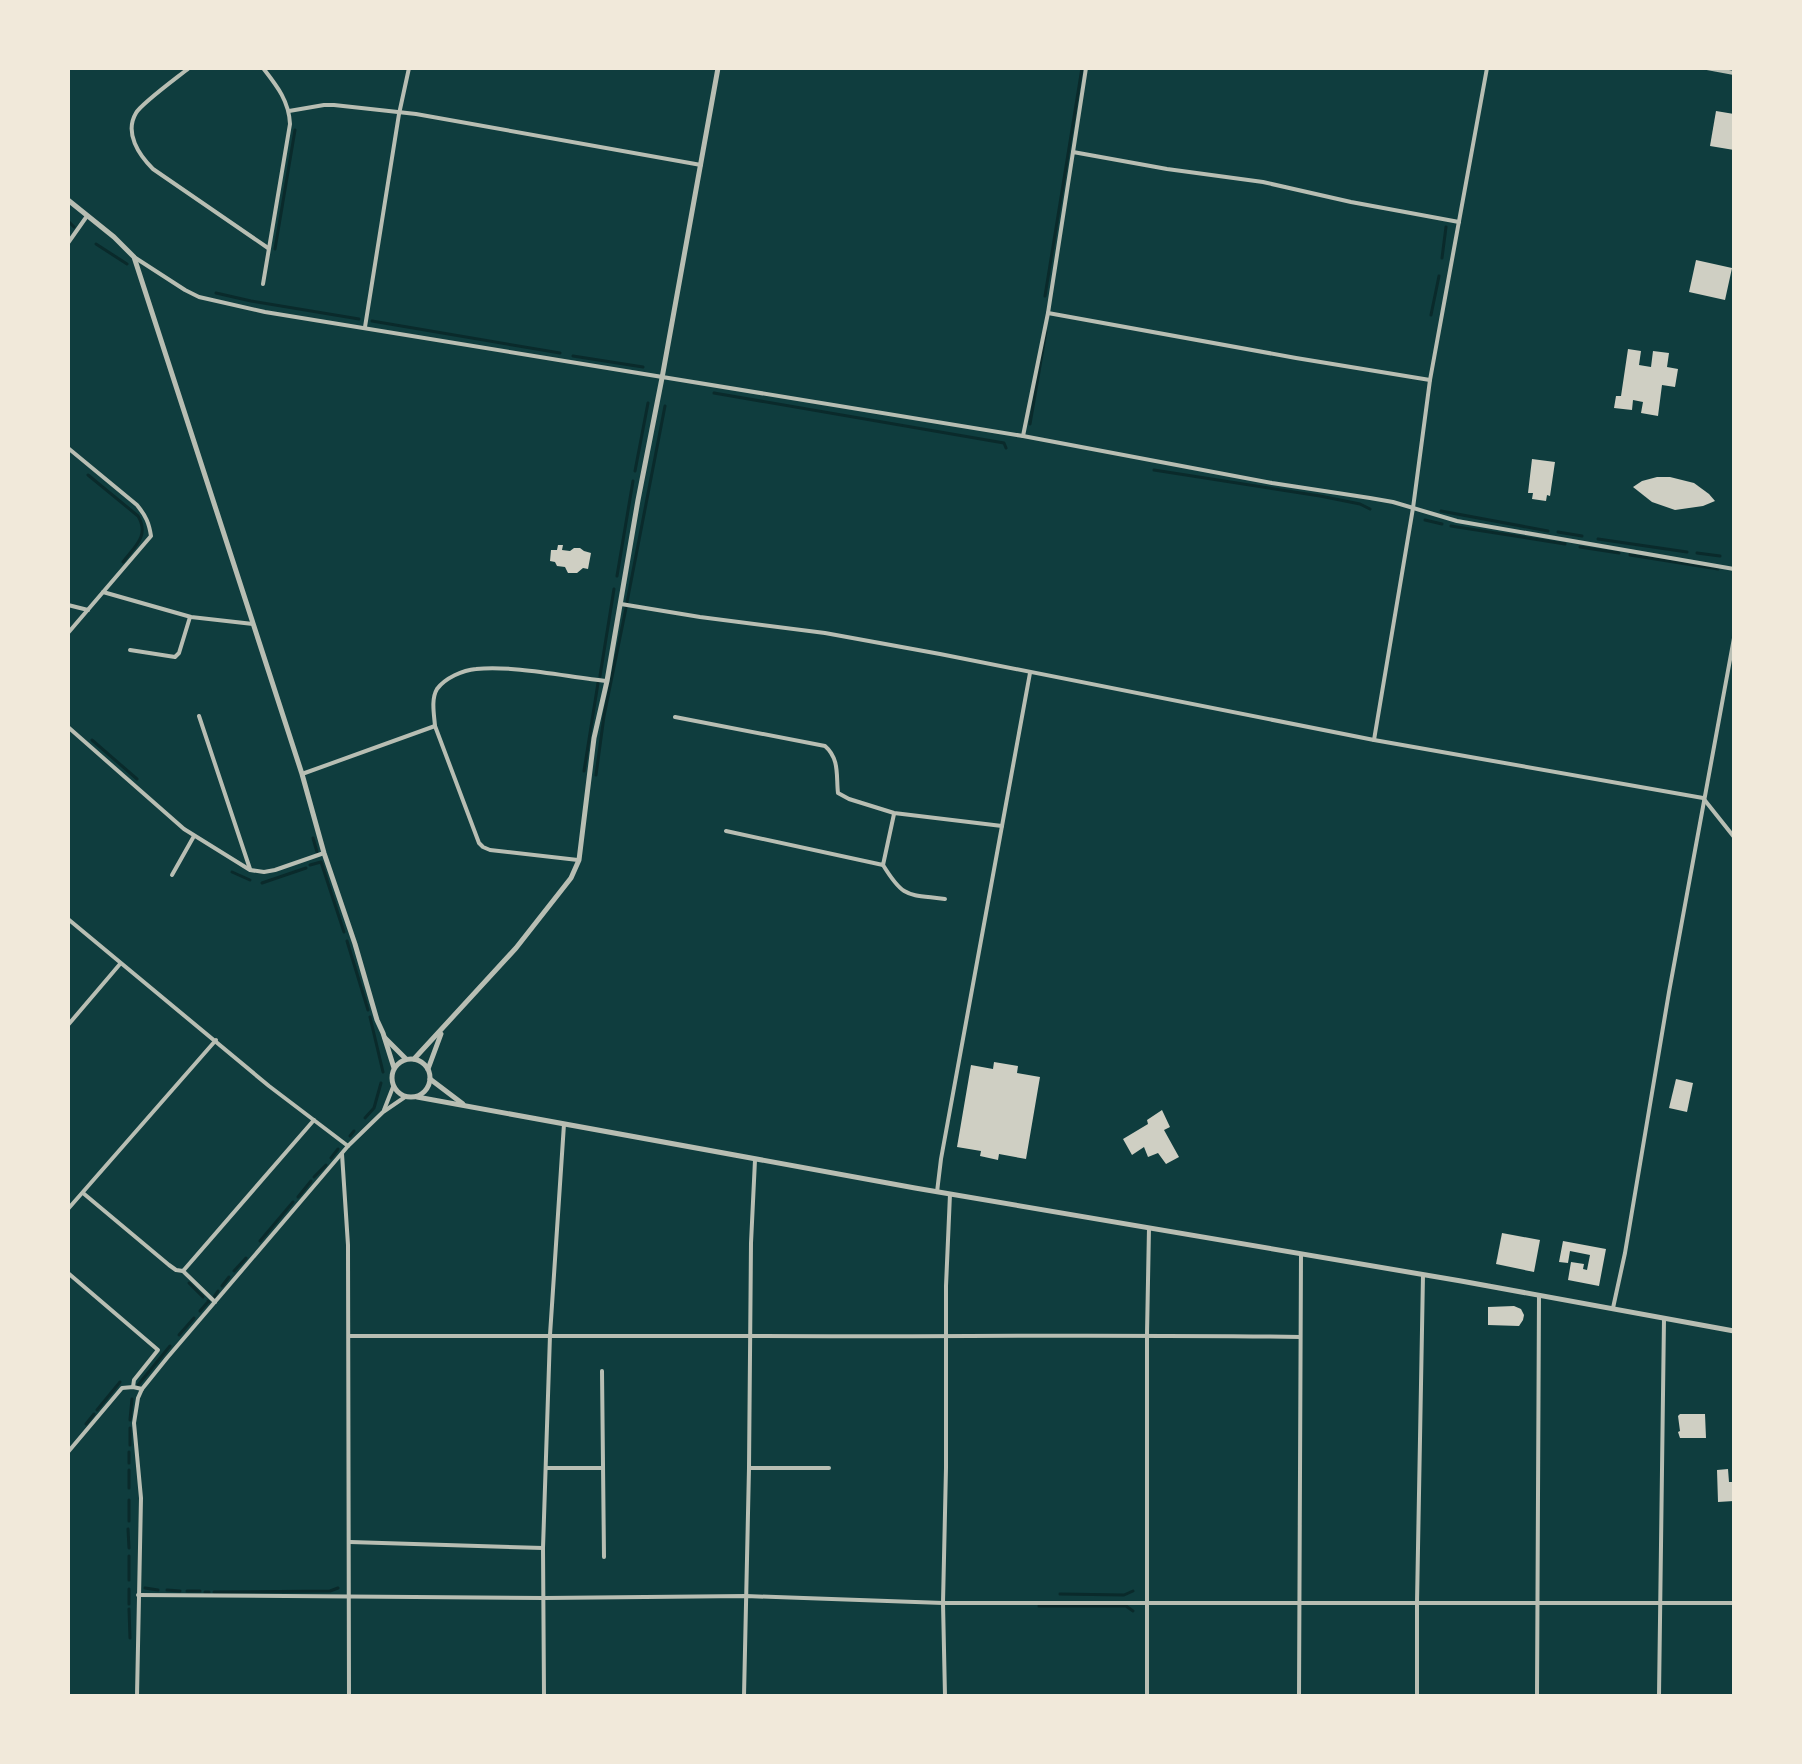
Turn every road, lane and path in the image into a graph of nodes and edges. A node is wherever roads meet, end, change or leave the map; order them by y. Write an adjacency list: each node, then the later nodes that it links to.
1 (189, 68): 17 (street)
2 (263, 68): 9 (street)
3 (409, 68): 10 (street)
4 (718, 68): 12 (street)
5 (1086, 68): 11 (street)
6 (1487, 68): 15 (street)
7 (1707, 68): 8 (street)
8 (1734, 73)
9 (289, 111): 10 (street); 17 (street)
10 (399, 114): 12 (street); 21 (street)
11 (1073, 152): 15 (street); 20 (street)
12 (701, 165): 22 (street)
13 (68, 200): 14 (street)
14 (87, 216): 16 (street); 18 (street)
15 (1459, 222): 23 (street)
16 (68, 243)
17 (268, 248): 19 (street)
18 (134, 257): 21 (street); 33 (street)
19 (263, 284)
20 (1048, 313): 23 (street); 24 (street)
21 (365, 327): 22 (street)
22 (662, 378): 24 (street); 29 (street)
23 (1430, 380): 26 (street)
24 (1023, 436): 26 (street)
25 (68, 448): 28 (street)
26 (1413, 508): 27 (street); 43 (street)
27 (1734, 569)
28 (103, 592): 31 (street); 32 (street)
29 (620, 604): 37 (street); 38 (street)
30 (68, 605): 31 (street)
31 (88, 610): 34 (street)
32 (191, 617): 33 (street); 36 (street)
33 (253, 624): 44 (street)
34 (68, 633)
35 (1734, 638): 45 (street)
36 (130, 650)
37 (1030, 673): 43 (street); 47 (street)
38 (607, 681): 41 (street); 52 (street)
39 (199, 716): 54 (street)
40 (675, 717): 46 (street)
41 (435, 726): 44 (street); 52 (street)
42 (68, 727): 49 (street)
43 (1374, 740): 45 (street)
44 (302, 774): 51 (street)
45 (1703, 798): 50 (street); 89 (street)
46 (894, 813): 47 (street); 53 (street)
47 (1002, 826): 78 (street)
48 (726, 831): 53 (street)
49 (194, 836): 54 (street); 55 (street)
50 (1734, 837)
51 (324, 853): 54 (street); 61 (street)
52 (579, 860): 60 (street)
53 (883, 865): 56 (street)
54 (250, 870)
55 (172, 875)
56 (945, 899)
57 (68, 919): 58 (street)
58 (120, 964): 59 (street); 62 (street)
59 (68, 1025)
60 (443, 1029): 64 (street); 66 (street)
61 (384, 1038): 63 (street); 65 (street)
62 (216, 1040): 73 (street); 79 (street)
63 (406, 1059): 64 (street); 65 (street)
64 (414, 1059): 66 (street)
65 (394, 1068): 68 (street)
66 (428, 1069): 67 (street)
67 (430, 1079): 70 (street); 71 (street)
68 (393, 1087): 69 (street); 72 (street)
69 (405, 1097): 70 (street); 72 (street)
70 (417, 1097): 71 (street)
71 (467, 1107): 74 (street)
72 (383, 1112): 75 (street)
73 (314, 1120): 75 (street); 84 (street)
74 (564, 1124): 77 (street); 93 (street)
75 (348, 1146): 76 (street)
76 (342, 1154): 88 (street); 94 (street)
77 (755, 1160): 78 (street); 95 (street)
78 (937, 1192): 80 (street)
79 (83, 1193): 81 (street); 84 (street)
80 (950, 1194): 82 (street); 96 (street)
81 (68, 1209)
82 (1149, 1228): 83 (street); 92 (street)
83 (1301, 1254): 86 (street); 97 (street)
84 (183, 1271): 88 (street)
85 (68, 1273): 99 (street)
86 (1423, 1275): 87 (street); 117 (street)
87 (1539, 1295): 89 (street); 115 (street)
88 (215, 1302): 100 (street)
89 (1613, 1310): 90 (street)
90 (1664, 1319): 91 (street); 118 (street)
91 (1734, 1331)
92 (1147, 1334): 96 (street); 97 (street); 113 (street)
93 (550, 1335): 94 (street); 95 (street); 102 (street)
94 (349, 1336): 106 (street)
95 (749, 1336): 96 (street); 104 (street)
96 (946, 1336): 116 (street)
97 (1300, 1337): 114 (street)
98 (602, 1371): 103 (street)
99 (133, 1387): 100 (street); 101 (street)
100 (142, 1389): 109 (street)
101 (68, 1452)
102 (546, 1468): 103 (street); 107 (street)
103 (602, 1468): 108 (street)
104 (749, 1468): 105 (street); 110 (street)
105 (829, 1468)
106 (350, 1542): 107 (street); 111 (street)
107 (543, 1548): 112 (street)
108 (604, 1557)
109 (138, 1595): 111 (street); 120 (street)
110 (746, 1596): 112 (street); 116 (street); 123 (street)
111 (350, 1597): 112 (street); 121 (street)
112 (544, 1598): 122 (street)
113 (1148, 1602): 114 (street); 116 (street); 125 (street)
114 (1300, 1602): 117 (street); 126 (street)
115 (1537, 1602): 117 (street); 118 (street); 128 (street)
116 (943, 1603): 124 (street)
117 (1417, 1603): 127 (street)
118 (1660, 1603): 119 (street); 129 (street)
119 (1734, 1603)
120 (137, 1696)
121 (349, 1696)
122 (544, 1696)
123 (744, 1696)
124 (945, 1696)
125 (1147, 1696)
126 (1299, 1696)
127 (1417, 1696)
128 (1537, 1696)
129 (1659, 1696)

